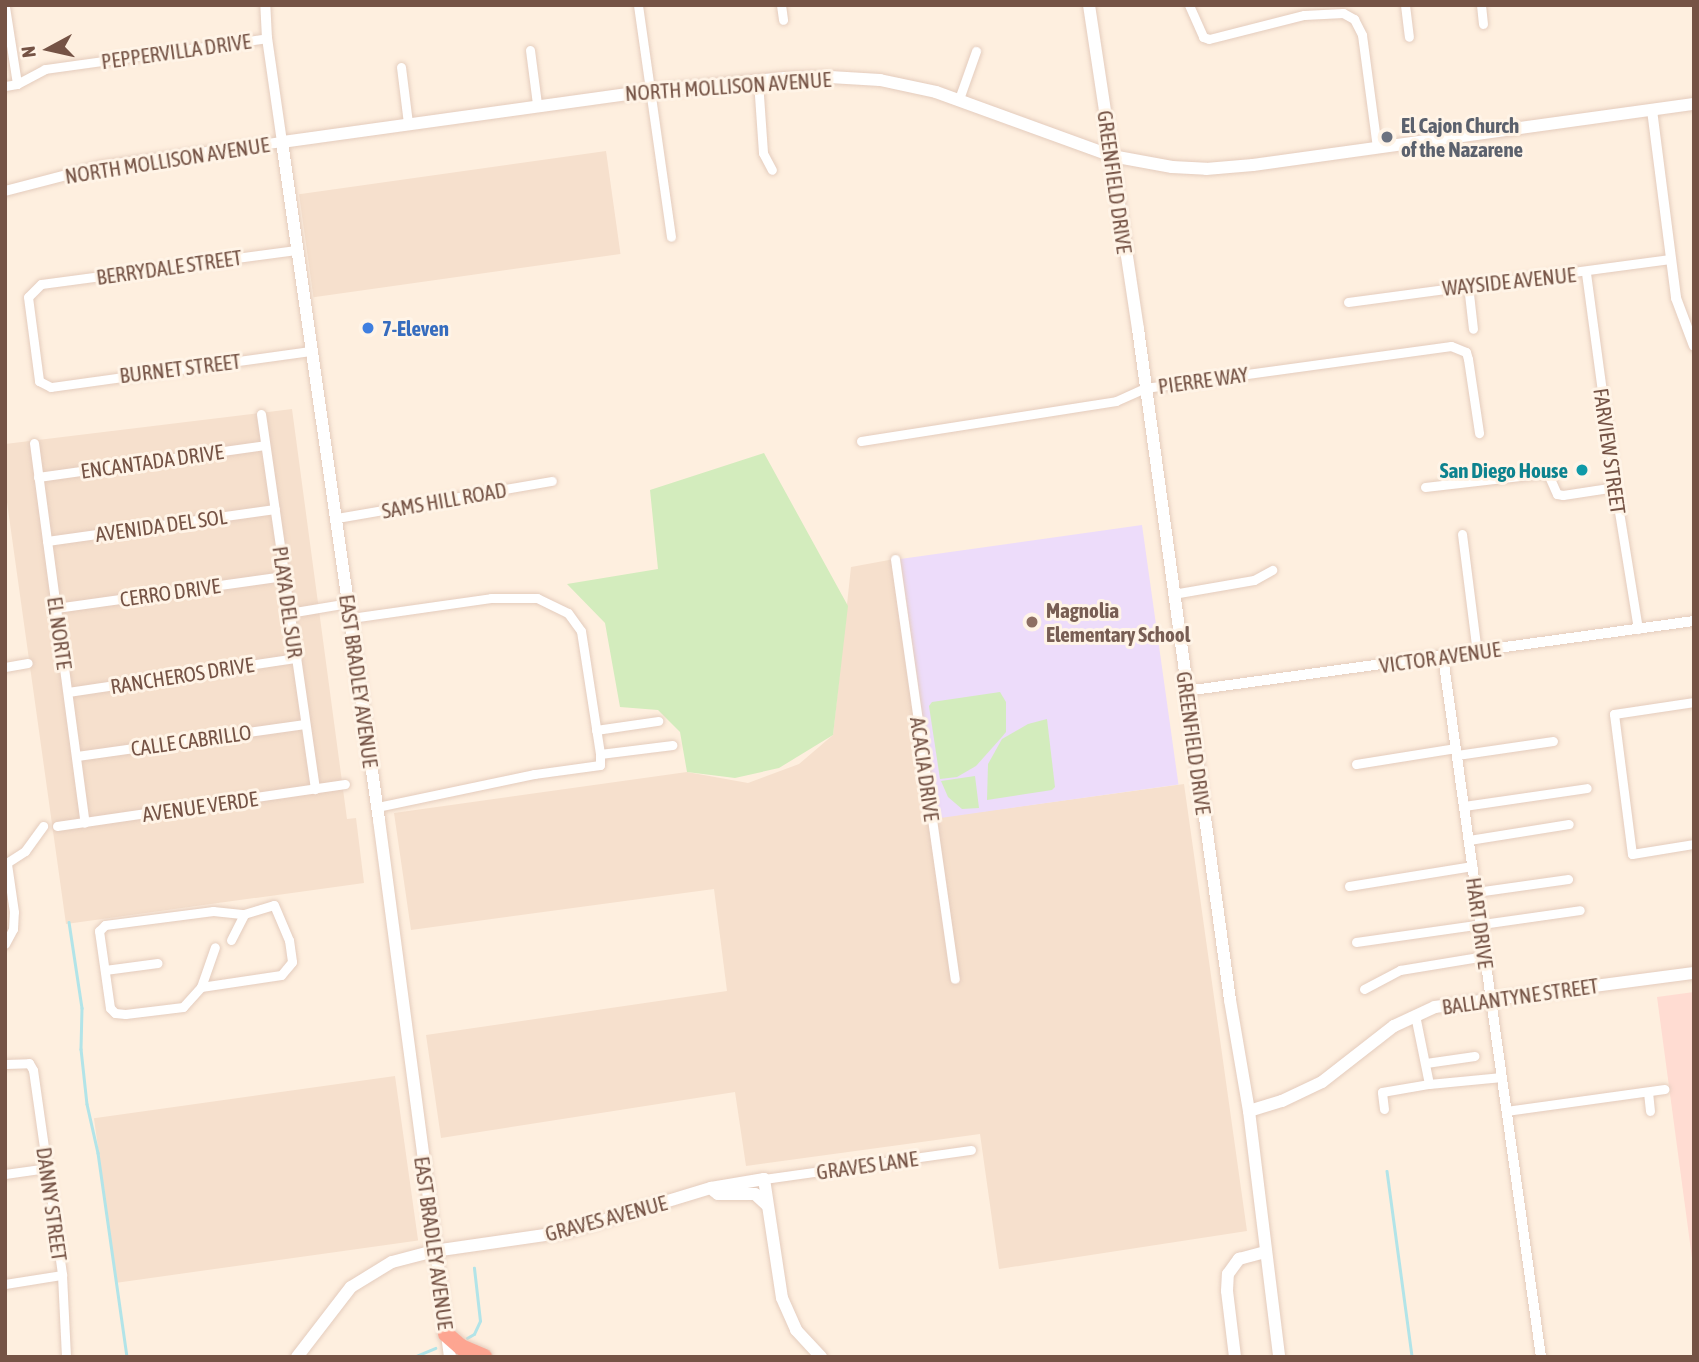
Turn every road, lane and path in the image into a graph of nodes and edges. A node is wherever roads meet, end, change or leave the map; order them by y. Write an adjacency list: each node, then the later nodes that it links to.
1 (265, 5): 11 (street, EAST BRADLEY AVENUE)
2 (638, 5): 19 (street)
3 (781, 5): 9 (street)
4 (1088, 5): 27 (main road, GREENFIELD DRIVE)
5 (1189, 5): 26 (street)
6 (1405, 5): 12 (street)
7 (1481, 5): 10 (street)
8 (5, 6): 17 (street)
9 (783, 20)
10 (1483, 23)
11 (267, 37): 17 (street, PEPPERVILLA DRIVE); 25 (street, EAST BRADLEY AVENUE)
12 (1409, 37)
13 (530, 50): 21 (street)
14 (976, 51): 20 (street)
15 (401, 67): 24 (street)
16 (758, 81): 19 (main road, NORTH MOLLISON AVENUE); 20 (main road, NORTH MOLLISON AVENUE); 28 (street)
17 (17, 84): 18 (street, PEPPERVILLA DRIVE)
18 (5, 86)
19 (650, 91): 21 (main road, NORTH MOLLISON AVENUE); 30 (street)
20 (959, 99): 27 (main road, NORTH MOLLISON AVENUE)
21 (537, 104): 24 (main road, NORTH MOLLISON AVENUE)
22 (1694, 104): 23 (main road, NORTH MOLLISON AVENUE)
23 (1652, 110): 26 (main road, NORTH MOLLISON AVENUE); 32 (street)
24 (408, 123): 25 (main road, NORTH MOLLISON AVENUE)
25 (282, 142): 29 (street, NORTH MOLLISON AVENUE); 31 (main road, EAST BRADLEY AVENUE)
26 (1377, 148): 27 (main road, NORTH MOLLISON AVENUE)
27 (1112, 156): 40 (main road, GREENFIELD DRIVE)
28 (772, 170)
29 (5, 191)
30 (671, 237)
31 (296, 250): 38 (main road, EAST BRADLEY AVENUE); 39 (street, BERRYDALE STREET)
32 (1670, 259): 33 (street, WAYSIDE AVENUE); 37 (street)
33 (1586, 272): 34 (street, WAYSIDE AVENUE); 48 (street, FARVIEW STREET)
34 (1468, 285): 35 (street, WAYSIDE AVENUE); 36 (street)
35 (1348, 302)
36 (1473, 329)
37 (1694, 346)
38 (310, 351): 39 (street, BURNET STREET); 51 (main road, EAST BRADLEY AVENUE)
39 (51, 387)
40 (1146, 388): 42 (street, PIERRE WAY); 43 (street, PIERRE WAY); 57 (main road, GREENFIELD DRIVE)
41 (261, 414): 45 (street, PLAYA DEL SUR)
42 (1479, 433)
43 (861, 441)
44 (34, 443): 46 (street, EL NORTE)
45 (265, 445): 46 (street, ENCANTADA DRIVE); 50 (street, PLAYA DEL SUR)
46 (38, 477): 53 (street, EL NORTE)
47 (552, 481): 51 (street, SAMS HILL ROAD)
48 (1615, 487): 49 (street); 63 (street, FARVIEW STREET)
49 (1425, 488)
50 (275, 509): 53 (street, AVENIDA DEL SOL); 56 (street, PLAYA DEL SUR)
51 (337, 518): 58 (main road, EAST BRADLEY AVENUE)
52 (1462, 534): 64 (street)
53 (47, 541): 59 (street, EL NORTE)
54 (895, 559): 108 (street, ACACIA DRIVE)
55 (1272, 570): 57 (street)
56 (284, 576): 59 (street, CERRO DRIVE); 60 (street, PLAYA DEL SUR)
57 (1173, 594): 69 (main road, GREENFIELD DRIVE)
58 (348, 603): 60 (street); 61 (main road, EAST BRADLEY AVENUE)
59 (57, 608): 70 (street, EL NORTE)
60 (289, 613): 66 (street, PLAYA DEL SUR)
61 (351, 618): 74 (street); 85 (main road, EAST BRADLEY AVENUE)
62 (1694, 621): 63 (street, VICTOR AVENUE)
63 (1638, 629): 64 (street, VICTOR AVENUE)
64 (1477, 652): 65 (street, VICTOR AVENUE)
65 (1443, 657): 69 (street, VICTOR AVENUE); 77 (street, HART DRIVE)
66 (296, 658): 70 (street, RANCHEROS DRIVE); 73 (street, PLAYA DEL SUR)
67 (28, 663): 68 (street)
68 (5, 667)
69 (1186, 691): 121 (main road, GREENFIELD DRIVE)
70 (68, 692): 79 (street, EL NORTE)
71 (1694, 702): 91 (street)
72 (658, 721): 74 (street)
73 (306, 724): 79 (street, CALLE CABRILLO); 83 (street, PLAYA DEL SUR)
74 (596, 730): 78 (street)
75 (1553, 741): 77 (street)
76 (672, 745): 78 (street)
77 (1456, 751): 80 (street); 84 (street, HART DRIVE)
78 (600, 754): 85 (street)
79 (77, 756): 86 (street, EL NORTE)
80 (1356, 764)
81 (345, 784): 83 (street, AVENUE VERDE)
82 (1587, 788): 84 (street)
83 (315, 789): 86 (street, AVENUE VERDE)
84 (1464, 806): 90 (street, HART DRIVE)
85 (377, 807): 130 (main road, EAST BRADLEY AVENUE)
86 (85, 822): 88 (street, AVENUE VERDE)
87 (1569, 824): 90 (street)
88 (57, 826)
89 (43, 827): 92 (street)
90 (1468, 839): 93 (street, HART DRIVE)
91 (1694, 845)
92 (6, 864): 102 (street)
93 (1472, 866): 95 (street); 96 (street, HART DRIVE)
94 (1568, 879): 96 (street)
95 (1349, 886)
96 (1476, 892): 99 (street, HART DRIVE)
97 (1580, 909): 99 (street)
98 (244, 914): 100 (street); 106 (street); 109 (street)
99 (1480, 924): 101 (street); 104 (street, HART DRIVE)
100 (232, 940)
101 (1356, 942)
102 (5, 944)
103 (215, 947): 109 (street)
104 (1485, 956): 110 (street); 111 (street, HART DRIVE)
105 (158, 962): 106 (street)
106 (105, 970): 109 (street)
107 (1694, 973): 111 (main road, BALLANTYNE STREET)
108 (955, 979)
109 (201, 987)
110 (1364, 989)
111 (1491, 998): 112 (main road, BALLANTYNE STREET); 116 (street, HART DRIVE)
112 (1415, 1015): 114 (street); 121 (main road, BALLANTYNE STREET)
113 (1474, 1056): 114 (street)
114 (1426, 1063): 117 (street)
115 (5, 1064): 125 (street, DANNY STREET)
116 (1502, 1077): 117 (street); 122 (street, HART DRIVE)
117 (1429, 1084): 120 (street)
118 (1664, 1089): 119 (street)
119 (1648, 1091): 122 (street); 123 (street)
120 (1384, 1109)
121 (1248, 1111): 131 (main road, GREENFIELD DRIVE)
122 (1506, 1111): 142 (street, HART DRIVE)
123 (1650, 1111)
124 (971, 1150): 127 (street, GRAVES LANE)
125 (47, 1168): 126 (street); 132 (street, DANNY STREET)
126 (5, 1174)
127 (764, 1179): 128 (main road, GRAVES AVENUE); 129 (main road)
128 (711, 1188): 129 (main road); 130 (main road, GRAVES AVENUE)
129 (767, 1205): 139 (main road)
130 (434, 1251): 134 (main road, EAST BRADLEY AVENUE); 136 (main road, GRAVES AVENUE)
131 (1265, 1252): 140 (main road); 141 (main road, GREENFIELD DRIVE)
132 (62, 1275): 133 (street); 135 (street, DANNY STREET)
133 (5, 1284)
134 (446, 1334): 137 (main road, EAST BRADLEY AVENUE); 138 (highway)
135 (66, 1357)
136 (297, 1357)
137 (450, 1357)
138 (484, 1357)
139 (821, 1357)
140 (1235, 1357)
141 (1279, 1357)
142 (1541, 1357)

